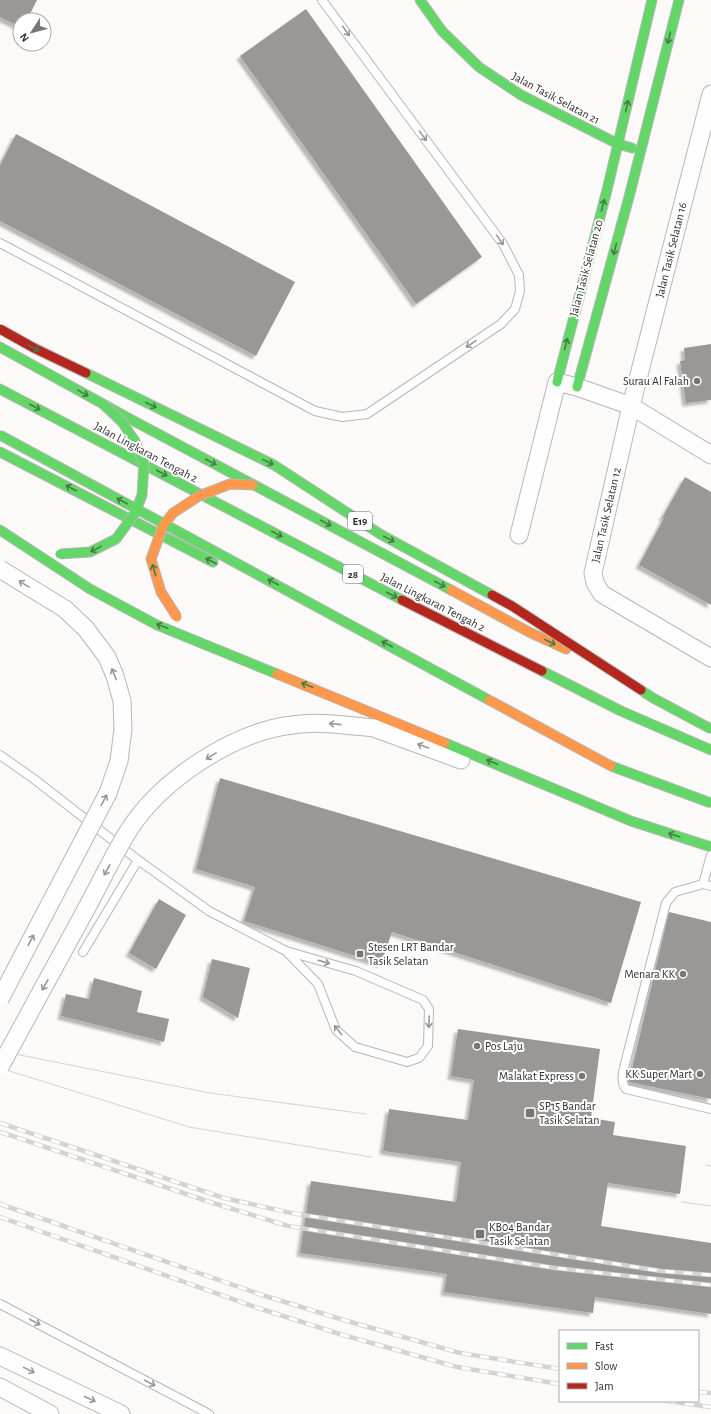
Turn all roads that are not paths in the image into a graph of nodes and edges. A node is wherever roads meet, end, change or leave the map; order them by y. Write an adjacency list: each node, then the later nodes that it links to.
1 (322, 0): 9 (lane, one-way to 9)
2 (420, 0): 6 (main road, Jalan Tasik Selatan 21)
3 (652, 0): 6 (main road, Jalan Tasik Selatan 20, one-way to 3)
4 (679, 0): 7 (main road, Jalan Tasik Selatan 20, one-way to 7)
5 (711, 94): 16 (street, Jalan Tasik Selatan 16)
6 (618, 144): 7 (main road, Jalan Tasik Selatan 21); 8 (main road, Jalan Tasik Selatan 20)
7 (640, 150): 8 (main road, Jalan Tasik Selatan 20)
8 (618, 194): 12 (main road, Jalan Tasik Selatan 20, one-way to 8); 13 (main road, Jalan Tasik Selatan 20, one-way to 13)
9 (0, 242)
10 (0, 329): 29 (main road, E19, one-way to 29, bridge)
11 (0, 347): 15 (main road, one-way to 15)
12 (556, 382): 13 (street); 22 (street, Jalan Tasik Selatan 20)
13 (577, 387): 16 (street)
14 (0, 389): 30 (main road, Jalan Lingkaran Tengah 2 / 28, one-way to 30)
15 (102, 404): 20 (main road, one-way to 20, bridge); 21 (main road, one-way to 21, bridge)
16 (631, 406): 19 (street); 27 (street, Jalan Tasik Selatan 12)
17 (0, 435): 32 (main road, one-way to 17, bridge)
18 (0, 452): 23 (main road, one-way to 18)
19 (711, 455)
20 (253, 485): 26 (main road, one-way to 20, bridge); 28 (main road, one-way to 28)
21 (3, 532): 26 (main road, one-way to 21)
22 (519, 535)
23 (224, 568)
24 (0, 569): 41 (street, one-way to 24, bridge)
25 (280, 597): 33 (main road)
26 (198, 640): 34 (main road, one-way to 26)
27 (711, 658)
28 (711, 719)
29 (711, 729)
30 (711, 750)
31 (0, 755): 37 (lane)
32 (711, 803)
33 (711, 806)
34 (631, 821): 35 (main road, one-way to 34); 42 (street, one-way to 42, bridge)
35 (711, 848)
36 (711, 854): 38 (lane)
37 (138, 860): 39 (lane); 40 (lane)
38 (707, 885): 43 (lane)
39 (286, 951): 39 (lane, one-way to 39)
40 (83, 952)
41 (0, 999)
42 (0, 1067)
43 (711, 1109)
44 (0, 1304): 50 (lane, one-way to 50)
45 (0, 1356): 49 (street, one-way to 49)
46 (0, 1375): 48 (street)
47 (0, 1387): 48 (street)
48 (44, 1411)
49 (121, 1414)
50 (209, 1414)

